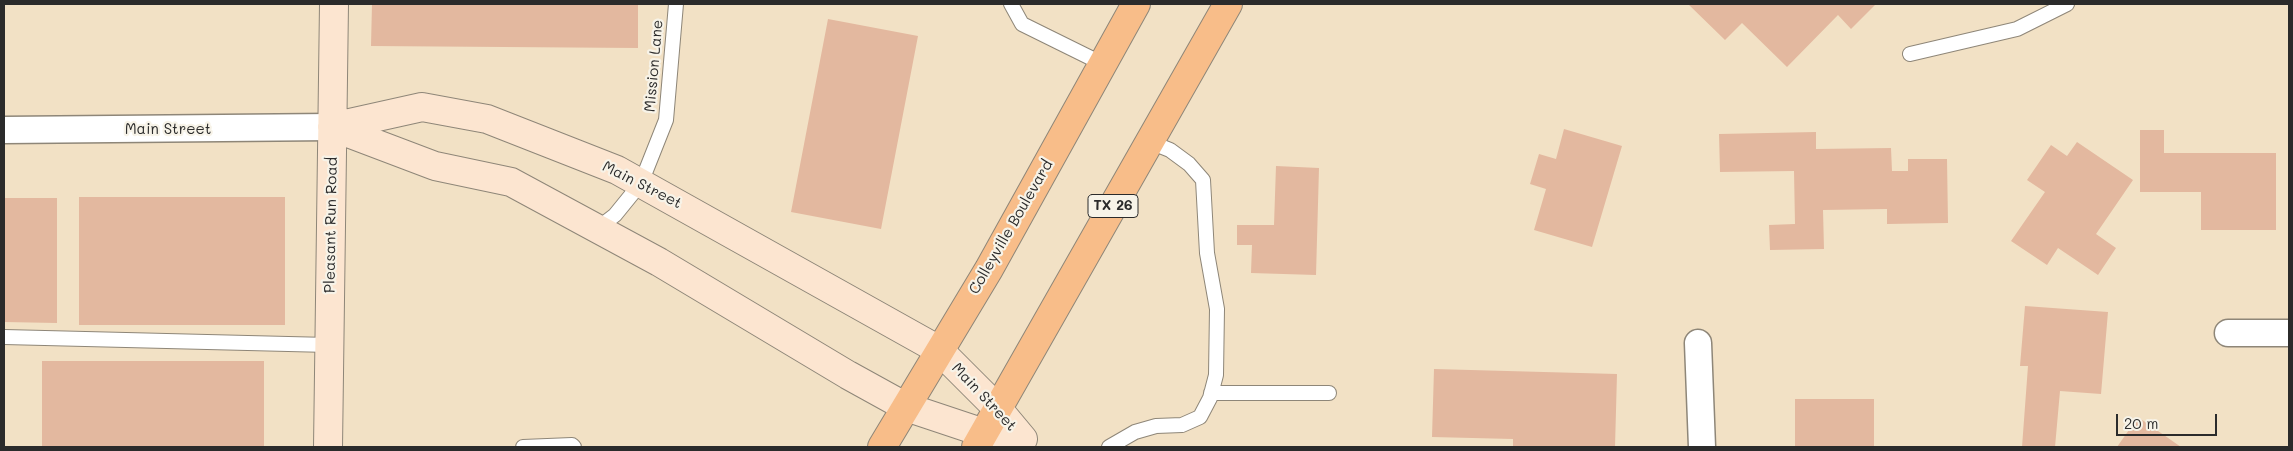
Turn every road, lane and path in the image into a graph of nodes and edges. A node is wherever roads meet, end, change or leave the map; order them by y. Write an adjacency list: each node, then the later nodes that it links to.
1 (334, 4): 9 (street, Pleasant Run Road)
2 (676, 4): 12 (lane, Mission Lane)
3 (1011, 4): 8 (lane)
4 (1136, 4): 8 (main road, Colleyville Boulevard)
5 (1228, 4): 11 (main road, TX 26)
6 (2067, 4): 7 (lane)
7 (1910, 54)
8 (1103, 64): 19 (main road, Colleyville Boulevard)
9 (332, 127): 10 (street, Main Street); 12 (street, Main Street); 13 (street, Main Street); 18 (street, Pleasant Run Road)
10 (4, 130)
11 (1150, 142): 20 (lane); 23 (main road, TX 26)
12 (641, 183): 13 (lane, Mission Lane); 19 (street, Main Street)
13 (597, 229): 22 (street, Main Street)
14 (2228, 333): 15 (street)
15 (2289, 334)
16 (4, 337): 18 (lane)
17 (1698, 343): 31 (street)
18 (329, 345): 26 (street, Pleasant Run Road)
19 (939, 350): 22 (main road, Colleyville Boulevard); 23 (street, Main Street)
20 (1211, 393): 21 (lane); 30 (lane)
21 (1329, 393)
22 (906, 407): 24 (street, Main Street); 29 (main road, Colleyville Boulevard)
23 (998, 409): 24 (main road, TX 26); 25 (street, Main Street)
24 (980, 440): 25 (street, Main Street)
25 (1028, 443)
26 (328, 447)
27 (523, 447): 28 (lane)
28 (574, 447)
29 (882, 447)
30 (1109, 447)
31 (1702, 447)

